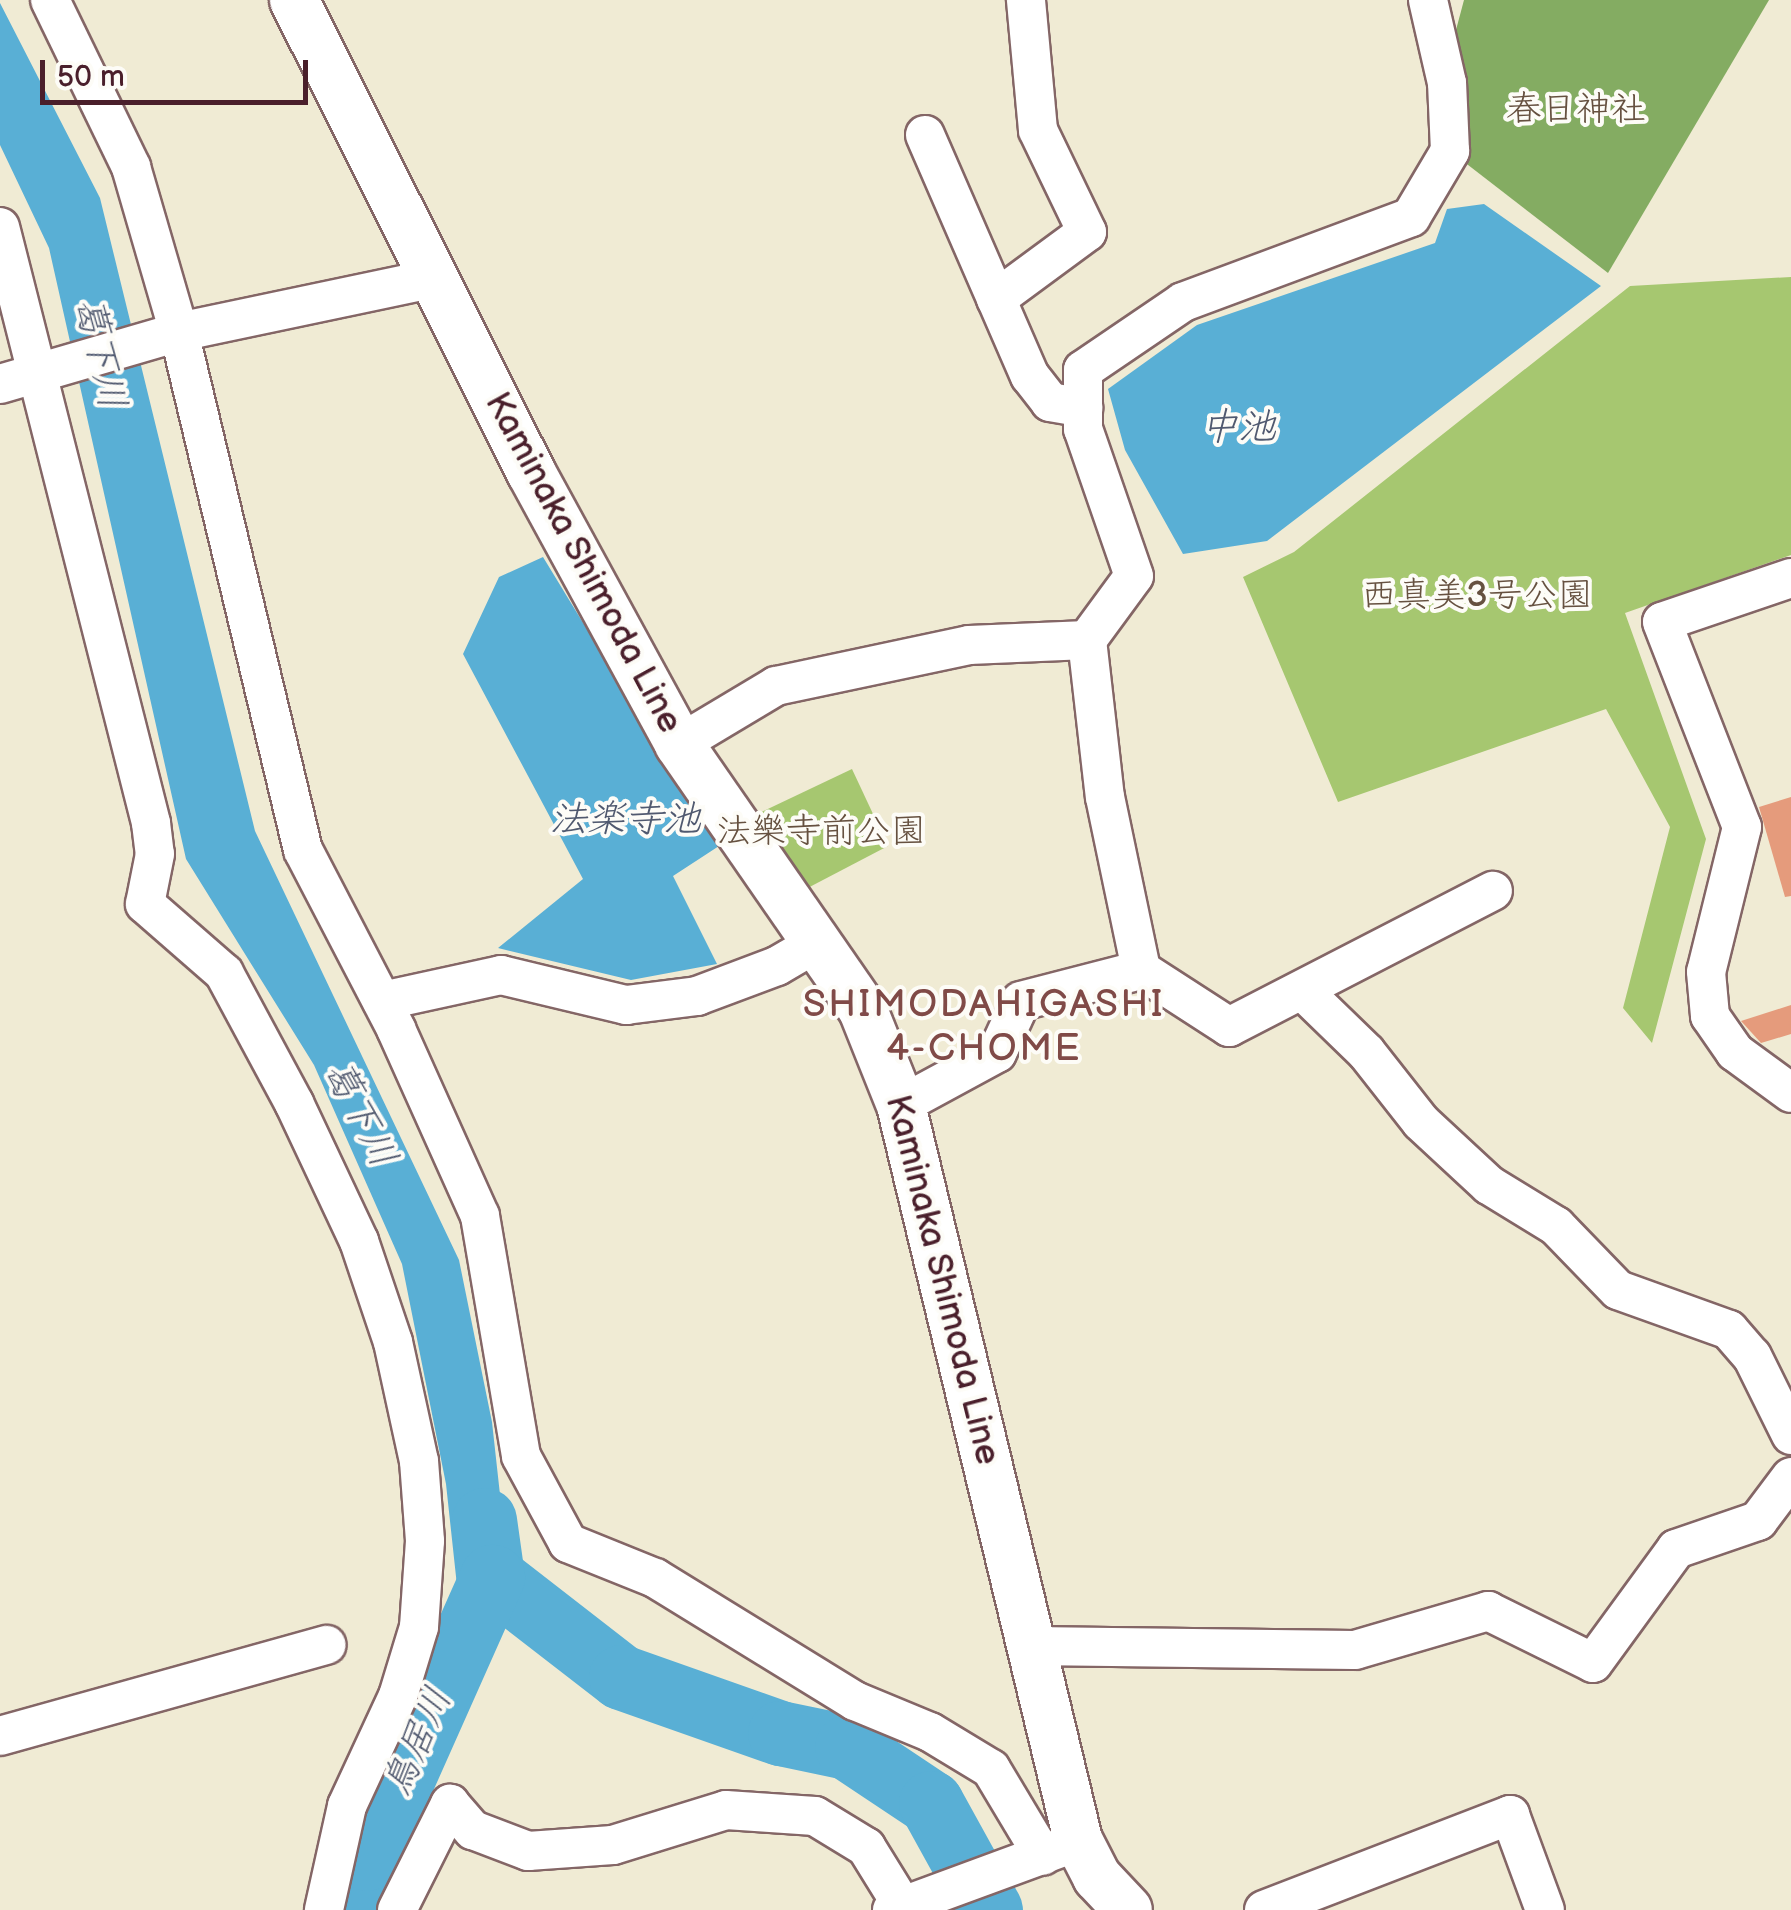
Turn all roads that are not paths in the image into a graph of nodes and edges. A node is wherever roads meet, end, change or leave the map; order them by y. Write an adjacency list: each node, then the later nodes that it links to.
1 (50, 0): 9 (street)
2 (294, 0): 7 (main road, Kaminaka Shimoda Line)
3 (1026, 0): 8 (street)
4 (1428, 0): 12 (street)
5 (925, 134): 8 (street)
6 (0, 227): 10 (street)
7 (435, 278): 9 (street); 15 (main road, Kaminaka Shimoda Line)
8 (996, 299): 12 (street)
9 (179, 332): 10 (street); 20 (street)
10 (37, 372): 11 (street); 30 (street)
11 (0, 384)
12 (1082, 408): 14 (street)
13 (1791, 578): 21 (street)
14 (1087, 640): 15 (street); 18 (street)
15 (679, 744): 17 (main road, Kaminaka Shimoda Line)
16 (1493, 891): 19 (street)
17 (813, 945): 20 (street); 22 (main road, Kaminaka Shimoda Line)
18 (1141, 970): 19 (street); 22 (street)
19 (1302, 991): 23 (street)
20 (382, 1002): 28 (street)
21 (1791, 1093)
22 (902, 1106): 26 (main road, Kaminaka Shimoda Line)
23 (1791, 1435)
24 (1791, 1478): 26 (street)
25 (327, 1645): 27 (street)
26 (1030, 1646): 28 (main road, Kaminaka Shimoda Line)
27 (0, 1736)
28 (1061, 1848): 29 (street); 32 (main road, Kaminaka Shimoda Line)
29 (900, 1909): 31 (street)
30 (324, 1910)
31 (398, 1910)
32 (1128, 1910)
33 (1264, 1910): 34 (street)
34 (1545, 1910)

